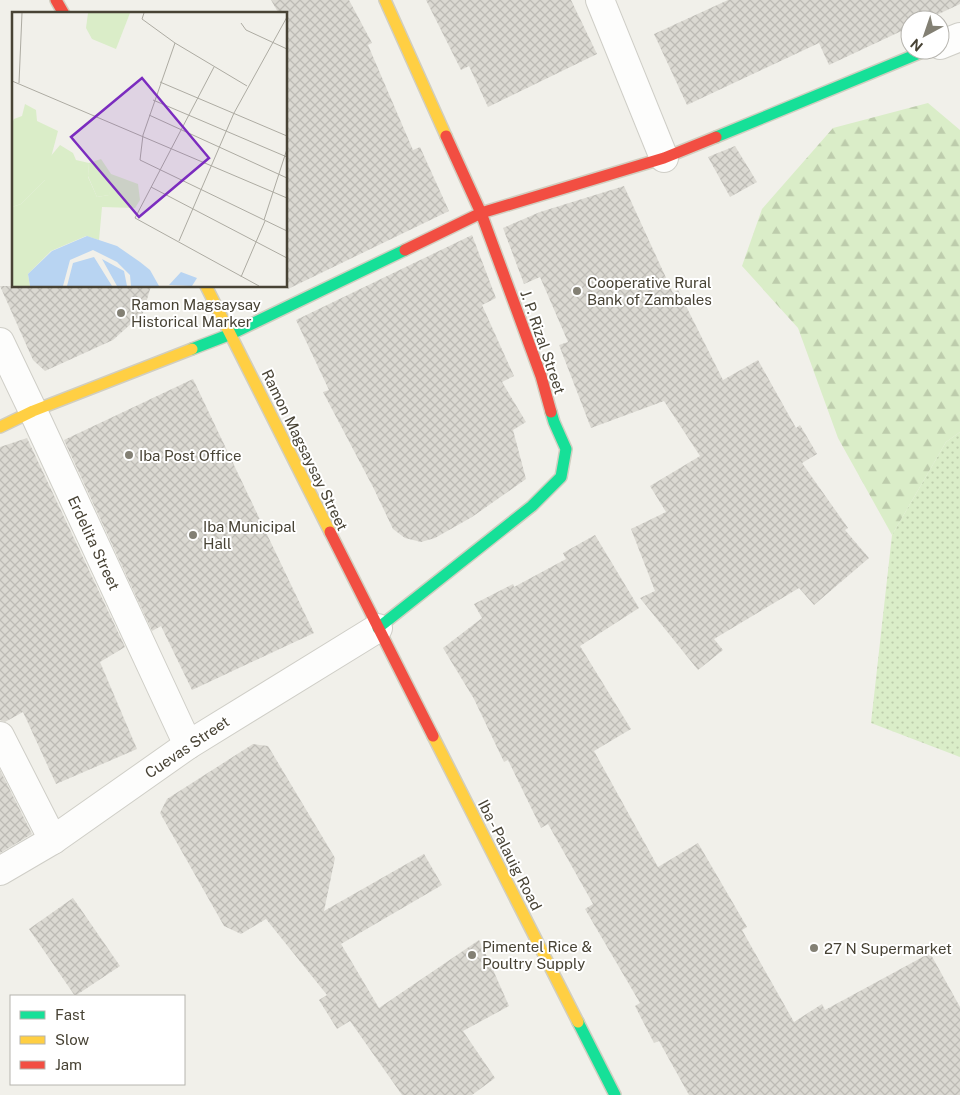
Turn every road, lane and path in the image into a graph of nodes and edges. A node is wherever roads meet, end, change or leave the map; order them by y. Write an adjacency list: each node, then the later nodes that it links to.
1 (56, 0): 4 (main road)
2 (385, 0): 7 (main road, J. P. Rizal Street)
3 (600, 0): 6 (street)
4 (63, 12)
5 (903, 60): 6 (main road)
6 (664, 158): 7 (main road)
7 (481, 213): 9 (main road); 13 (main road, J. P. Rizal Street)
8 (207, 288): 9 (main road, Ramon Magsaysay Street)
9 (231, 334): 11 (main road); 13 (main road, Ramon Magsaysay Street)
10 (0, 342): 11 (street, Erdelita Street)
11 (33, 411): 12 (main road); 15 (street, Erdelita Street)
12 (0, 426)
13 (378, 628): 15 (street, Cuevas Street); 18 (main road, Iba - Palauig Road)
14 (0, 736): 16 (street)
15 (188, 744): 16 (street, Cuevas Street)
16 (53, 840): 17 (street, Cuevas Street)
17 (0, 871)
18 (615, 1095)

